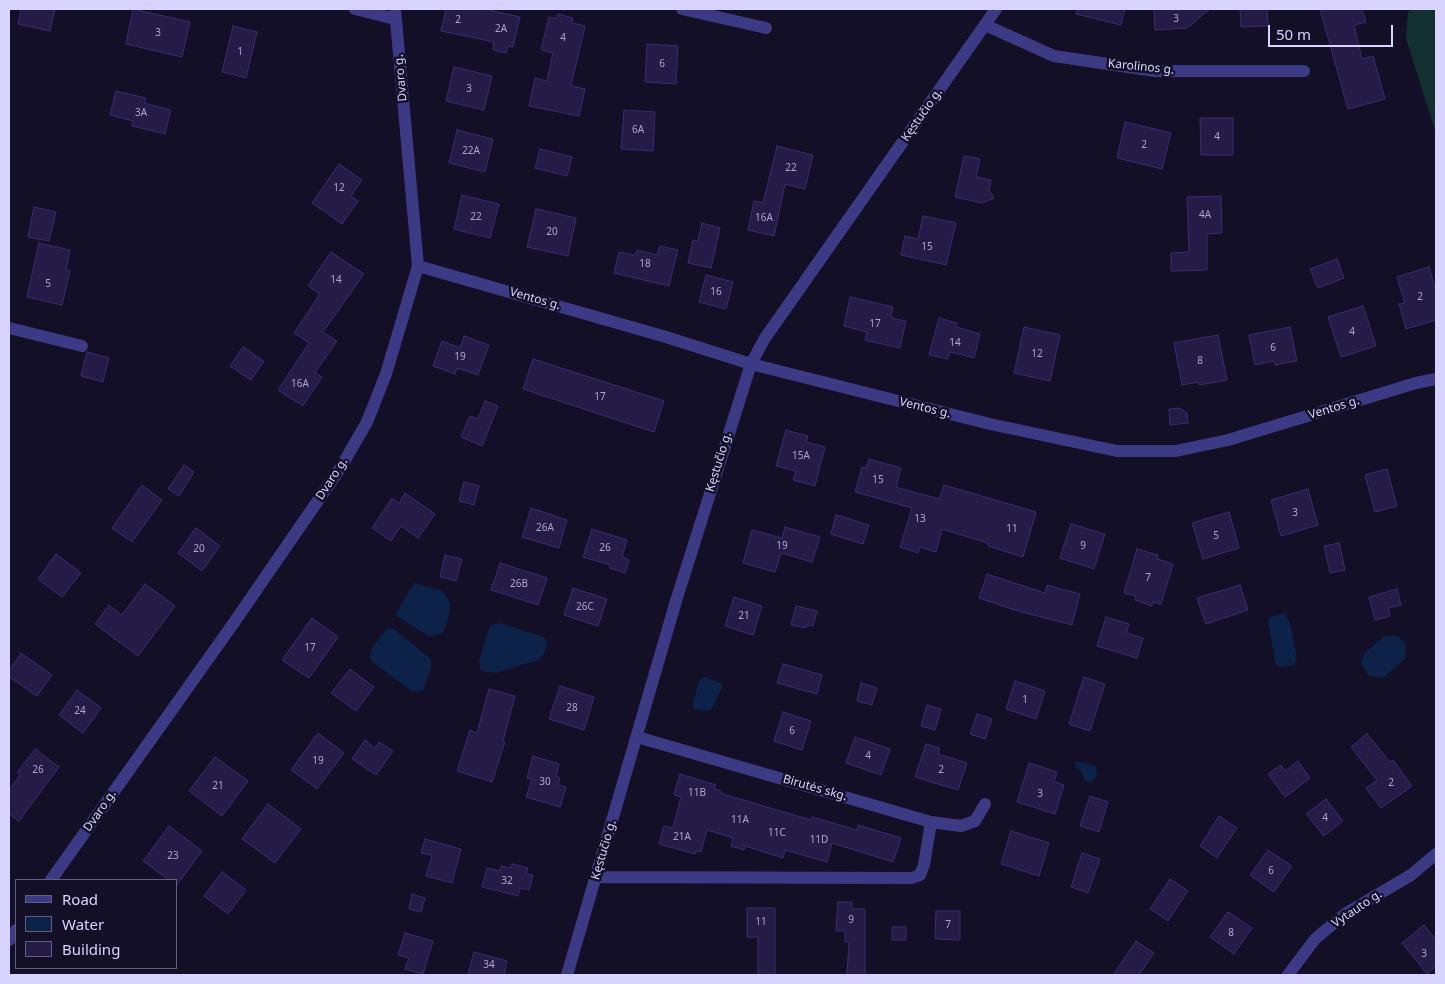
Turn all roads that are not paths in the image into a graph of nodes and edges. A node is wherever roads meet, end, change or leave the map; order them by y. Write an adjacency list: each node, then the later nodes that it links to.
1 (355, 9): 4 (street)
2 (682, 9): 6 (street)
3 (996, 9): 5 (street, Kęstučio g.)
4 (395, 14): 8 (street, Dvaro g.)
5 (985, 25): 7 (street, Karolinos g.); 11 (street, Kęstučio g.)
6 (766, 28)
7 (1304, 71)
8 (418, 266): 11 (street, Ventos g.); 18 (street, Dvaro g.)
9 (9, 328): 10 (street)
10 (82, 346)
11 (751, 364): 12 (street, Ventos g.); 13 (street, Kęstučio g.)
12 (1436, 379)
13 (637, 737): 15 (street, Birutės skg.); 17 (street, Kęstučio g.)
14 (985, 804): 15 (street, Birutės skg.)
15 (931, 822): 17 (street)
16 (1436, 854): 20 (street, Vytauto g.)
17 (596, 877): 19 (street, Kęstučio g.)
18 (52, 879)
19 (567, 975)
20 (1288, 975)

